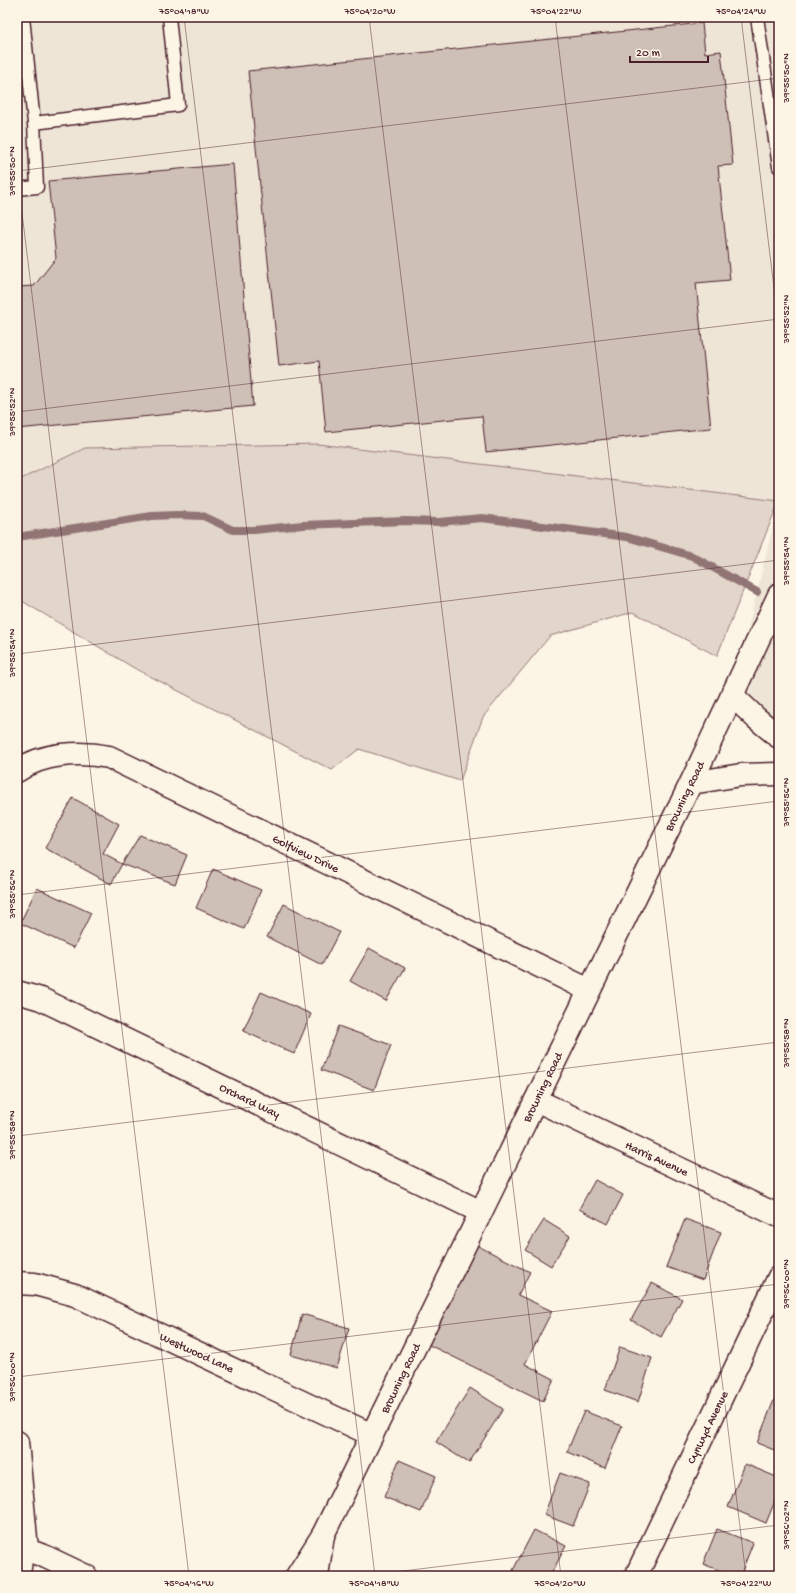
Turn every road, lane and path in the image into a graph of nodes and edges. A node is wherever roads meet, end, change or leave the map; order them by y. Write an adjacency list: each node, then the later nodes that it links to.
1 (23, 17): 4 (lane)
2 (169, 17): 4 (lane)
3 (757, 17): 5 (lane)
4 (34, 123): 6 (lane)
5 (779, 167)
6 (17, 189)
7 (779, 595): 8 (main road, Browning Road)
8 (732, 695): 9 (main road); 12 (main road, Browning Road)
9 (779, 737)
10 (17, 771): 13 (main road, Golfview Drive)
11 (779, 774): 12 (main road)
12 (690, 782): 13 (main road, Browning Road)
13 (589, 990): 15 (main road, Browning Road)
14 (17, 992): 16 (main road, Orchard Way)
15 (536, 1100): 16 (main road, Browning Road); 17 (main road, Harris Avenue)
16 (481, 1212): 20 (main road, Browning Road)
17 (779, 1216)
18 (779, 1277): 28 (main road, Cynwyd Avenue)
19 (17, 1283): 20 (main road, Westwood Lane)
20 (372, 1435): 22 (main road, Browning Road)
21 (17, 1442): 23 (main road)
22 (323, 1535): 26 (main road, Browning Road); 27 (main road)
23 (22, 1547): 24 (lane); 25 (main road)
24 (22, 1576)
25 (86, 1576)
26 (297, 1576)
27 (317, 1576)
28 (636, 1576)

